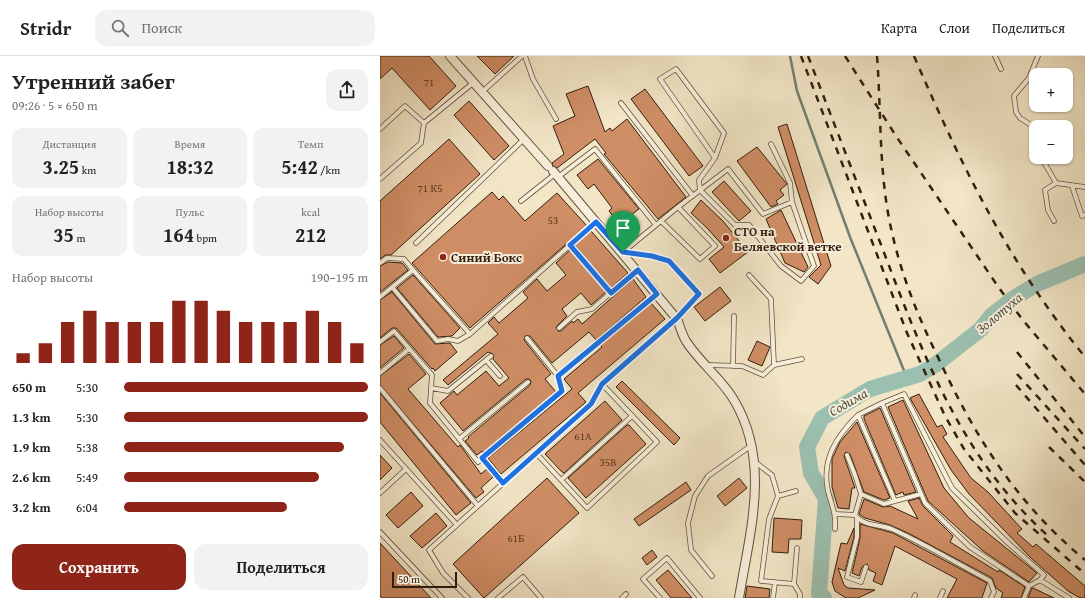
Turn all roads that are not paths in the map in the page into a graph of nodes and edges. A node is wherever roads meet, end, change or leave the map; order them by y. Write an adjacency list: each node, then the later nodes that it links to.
1 (450, 56): 7 (street)
2 (522, 56): 8 (lane)
3 (525, 56): 10 (lane)
4 (995, 56): 6 (lane)
5 (1038, 56): 12 (lane)
6 (1001, 69)
7 (473, 83): 8 (street); 11 (lane)
8 (482, 92): 14 (street)
9 (621, 103): 24 (lane)
10 (556, 119)
11 (424, 123): 13 (lane); 19 (lane)
12 (1029, 124)
13 (380, 129)
14 (524, 139): 18 (street); 33 (lane)
15 (771, 144): 26 (lane)
16 (715, 158): 16 (lane); 23 (lane)
17 (1045, 164): 20 (lane)
18 (553, 172): 25 (lane); 31 (street); 32 (lane)
19 (380, 179)
20 (1056, 183): 21 (lane); 30 (lane)
21 (1072, 186): 22 (lane); 28 (lane)
22 (1085, 187)
23 (700, 190): 24 (lane); 26 (lane); 26 (lane)
24 (693, 196): 27 (lane)
25 (521, 200)
26 (792, 202)
27 (678, 207): 29 (lane); 29 (lane)
28 (1085, 215)
29 (661, 221): 32 (lane)
30 (1054, 221)
31 (596, 222): 34 (lane); 35 (street)
32 (656, 225): 35 (lane)
33 (416, 243)
34 (570, 245): 41 (lane); 47 (lane)
35 (623, 252): 38 (street); 45 (lane)
36 (380, 263): 37 (lane)
37 (413, 270): 40 (lane); 47 (lane)
38 (638, 270): 41 (lane); 42 (street)
39 (749, 275): 55 (lane)
40 (392, 287): 43 (lane); 47 (lane)
41 (611, 293): 46 (lane)
42 (657, 294): 45 (street); 59 (lane)
43 (380, 297)
44 (734, 316): 56 (lane)
45 (677, 318): 54 (street); 61 (lane)
46 (559, 328)
47 (470, 334)
48 (527, 338): 59 (lane)
49 (380, 342): 50 (lane)
50 (409, 349): 57 (lane); 63 (lane)
51 (491, 356): 53 (lane)
52 (802, 358): 55 (lane)
53 (486, 360): 58 (lane); 63 (lane)
54 (707, 365): 56 (lane); 69 (street)
55 (774, 365): 56 (lane)
56 (733, 366)
57 (380, 372)
58 (500, 376)
59 (558, 376): 72 (lane)
60 (528, 382): 67 (lane)
61 (602, 384): 66 (lane); 70 (lane)
62 (380, 388): 83 (lane)
63 (432, 388): 67 (lane)
64 (882, 403): 65 (lane); 80 (lane); 92 (lane)
65 (858, 414): 82 (lane); 84 (lane)
66 (632, 416): 75 (lane); 75 (lane)
67 (459, 439): 72 (lane)
68 (380, 440): 74 (lane)
69 (752, 445): 73 (street); 91 (lane)
70 (536, 453): 75 (lane); 76 (lane)
71 (847, 455): 79 (lane)
72 (482, 458): 76 (lane)
73 (754, 462): 81 (lane); 105 (street)
74 (406, 469): 78 (lane); 86 (lane)
75 (561, 480)
76 (503, 483): 83 (lane)
77 (796, 491): 81 (lane)
78 (380, 493)
79 (861, 494): 82 (lane); 85 (lane)
80 (921, 494): 82 (lane); 95 (lane)
81 (778, 496): 93 (lane)
82 (895, 502)
83 (478, 506): 86 (lane)
84 (836, 514): 85 (lane); 87 (lane)
85 (856, 517): 90 (lane); 109 (lane)
86 (457, 525): 99 (lane)
87 (836, 530)
88 (380, 532): 98 (lane)
89 (797, 548): 94 (lane)
90 (866, 567)
91 (712, 576)
92 (1040, 580): 95 (lane); 111 (lane)
93 (775, 582): 94 (lane); 106 (lane)
94 (794, 584): 107 (lane)
95 (1029, 586): 110 (lane)
96 (943, 591): 108 (lane)
97 (626, 594): 102 (lane)
98 (442, 598)
99 (468, 598)
100 (498, 598): 101 (lane)
101 (541, 598)
102 (622, 598)
103 (660, 598): 104 (lane)
104 (700, 598)
105 (740, 598)
106 (773, 598)
107 (800, 598)
108 (940, 598)
109 (991, 598)
110 (1024, 598)
111 (1069, 598)

